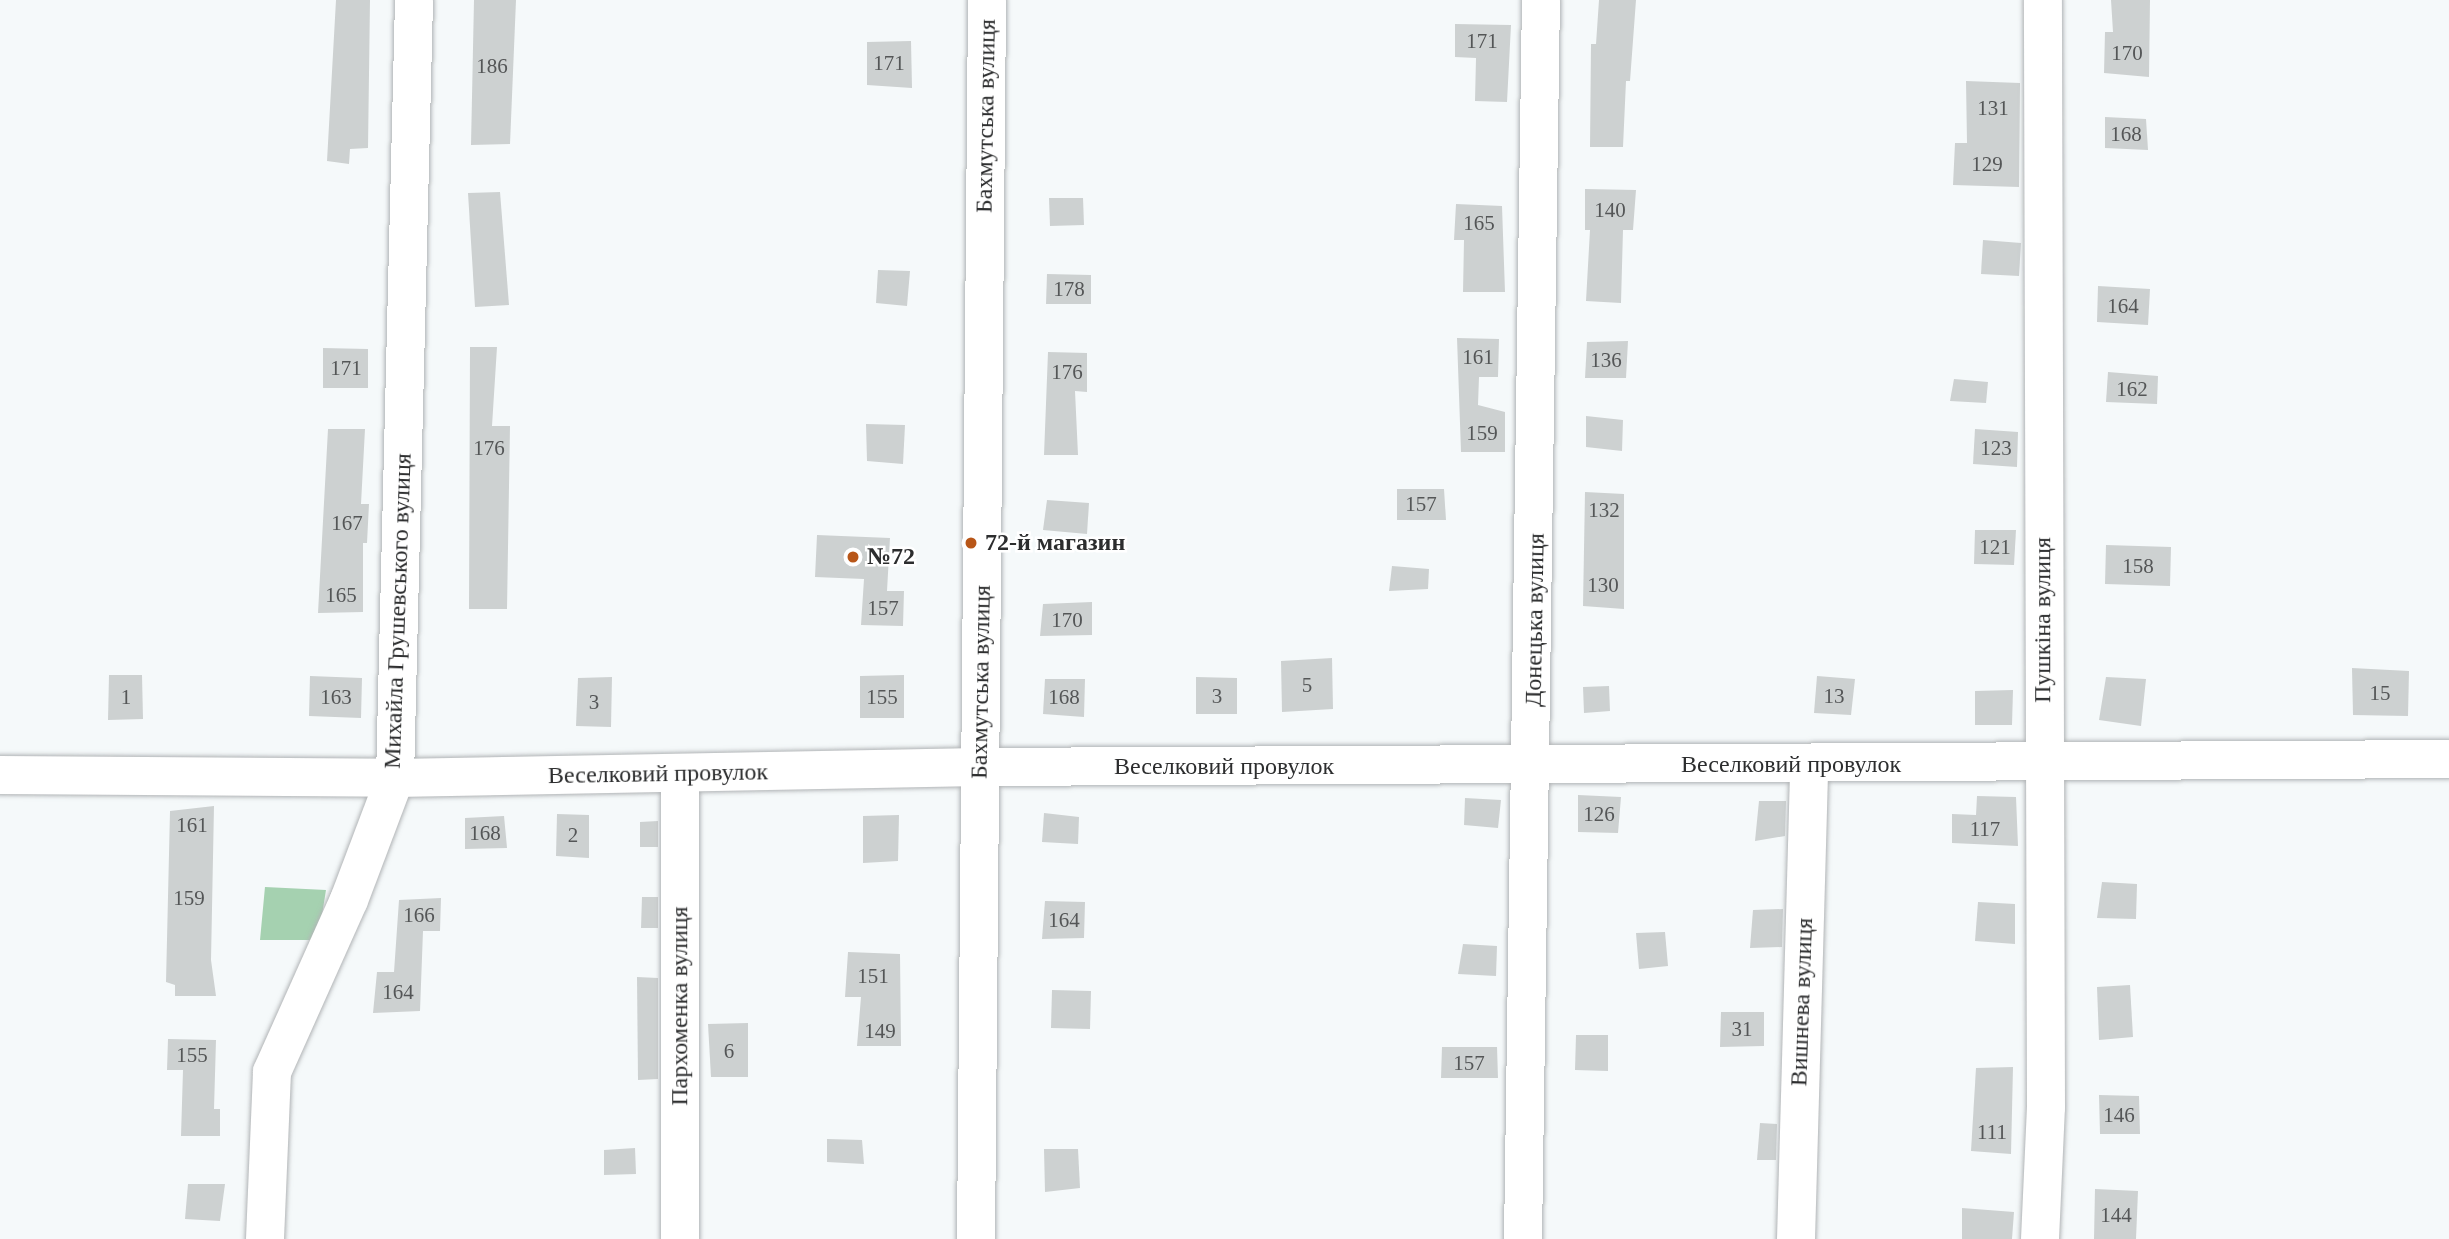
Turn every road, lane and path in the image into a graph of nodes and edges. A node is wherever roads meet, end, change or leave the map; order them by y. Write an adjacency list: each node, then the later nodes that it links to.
1 (414, 0): 12 (street, Михайла Грушевського вулиця)
2 (987, 0): 8 (street, Бахмутська вулиця)
3 (1541, 0): 9 (street, Донецька вулиця)
4 (2043, 0): 6 (street, Пушкіна вулиця)
5 (2449, 759): 6 (street, Веселковий провулок)
6 (2044, 763): 7 (street, Веселковий провулок); 18 (street, Пушкіна вулиця)
7 (1809, 765): 9 (street, Веселковий провулок); 17 (street, Вишнева вулиця)
8 (980, 767): 9 (street, Веселковий провулок); 10 (street, Веселковий провулок); 15 (street, Бахмутська вулиця)
9 (1533, 767): 16 (street, Донецька вулиця)
10 (680, 773): 12 (street, Веселковий провулок); 14 (street, Пархоменка вулиця)
11 (0, 775): 12 (street, Веселковий провулок)
12 (395, 778): 13 (street, Михайла Грушевського вулиця)
13 (265, 1239)
14 (680, 1239)
15 (976, 1239)
16 (1523, 1239)
17 (1796, 1239)
18 (2040, 1239)

